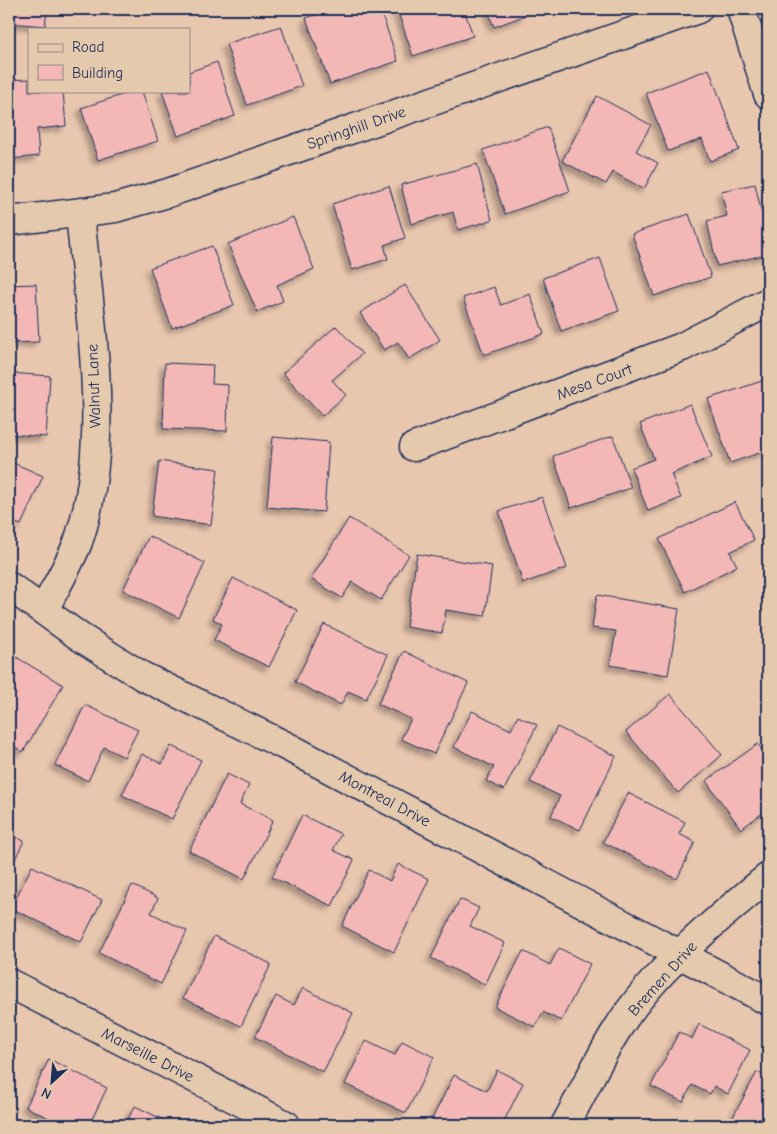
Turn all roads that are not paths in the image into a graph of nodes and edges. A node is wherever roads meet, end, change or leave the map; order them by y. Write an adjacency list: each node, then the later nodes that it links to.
1 (698, 9): 4 (street, Springhill Drive)
2 (741, 9): 3 (street)
3 (768, 94)
4 (80, 214): 5 (street, Springhill Drive); 9 (street, Walnut Lane)
5 (9, 219)
6 (768, 302): 7 (street, Mesa Court)
7 (414, 447)
8 (9, 586): 9 (street, Montreal Drive)
9 (44, 610): 11 (street, Montreal Drive)
10 (768, 876): 11 (street, Bremen Drive)
11 (681, 955): 13 (street, Montreal Drive); 15 (street, Bremen Drive)
12 (9, 983): 14 (street, Marseille Drive)
13 (768, 1001)
14 (286, 1125)
15 (565, 1125)

